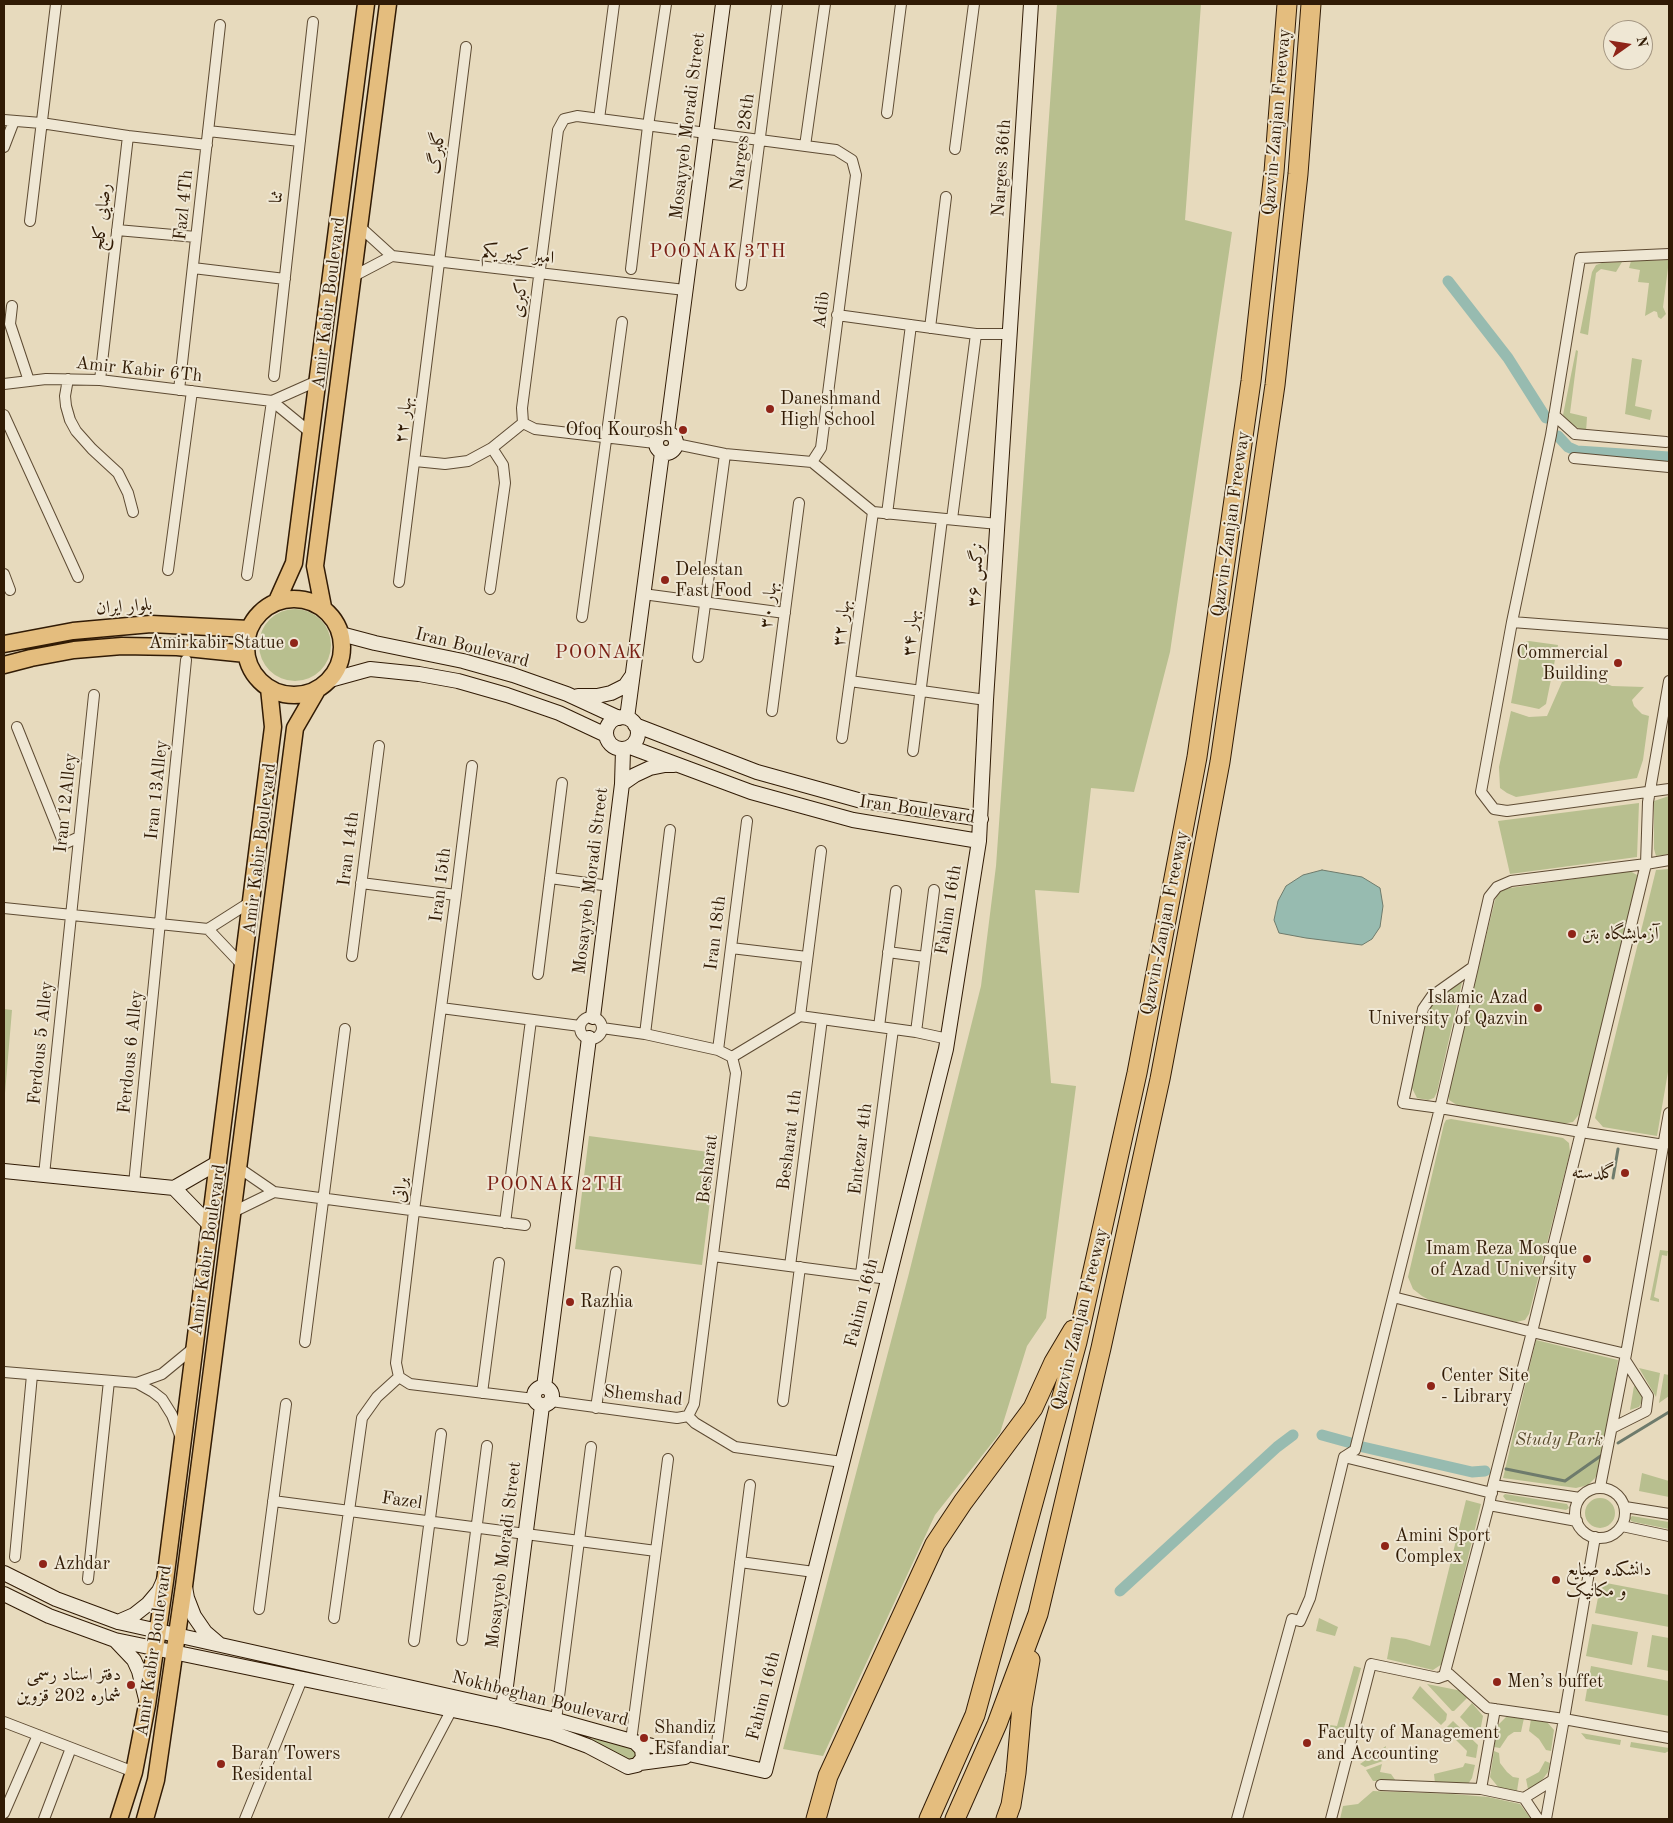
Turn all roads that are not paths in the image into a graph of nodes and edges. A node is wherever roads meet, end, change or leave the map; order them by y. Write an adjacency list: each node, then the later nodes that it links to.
1 (56, 4): 20 (street)
2 (366, 4): 57 (main road, Amir Kabir Boulevard)
3 (388, 4): 33 (main road, Amir Kabir Boulevard)
4 (614, 4): 18 (street)
5 (666, 4): 21 (street)
6 (723, 4): 23 (street, Mosayyeb Moradi Street)
7 (777, 4): 25 (street, Narges 28th)
8 (825, 4): 28 (street)
9 (901, 4): 17 (street)
10 (974, 4): 30 (street)
11 (1031, 4): 52 (street, Narges 36th)
12 (1287, 4): 195 (highway, Qazvin-Zanjan Freeway)
13 (1311, 4): 246 (highway, Qazvin-Zanjan Freeway)
14 (313, 22): 26 (street, ثنا)
15 (220, 25): 22 (street, Fazl 4Th)
16 (466, 47): 38 (street, گلبرگ)
17 (887, 113)
18 (599, 119): 21 (street); 41 (street, اکبری)
19 (9, 120): 20 (street); 29 (street)
20 (41, 123): 24 (street); 32 (street)
21 (648, 126): 23 (street); 40 (street)
22 (208, 131): 26 (street); 27 (street, Fazl 4Th)
23 (706, 133): 25 (street); 45 (street, Mosayyeb Moradi Street)
24 (128, 136): 27 (street); 34 (street, رضایی کلج)
25 (760, 140): 28 (street); 44 (street, Narges 28th)
26 (300, 141): 43 (street, ثنا)
27 (207, 145): 35 (street, Fazl 4Th)
28 (804, 146): 47 (street, Adib)
29 (4, 147)
30 (955, 149)
31 (946, 197): 50 (street)
32 (30, 221)
33 (359, 226): 37 (street); 42 (main road, Amir Kabir Boulevard)
34 (117, 230): 35 (street); 55 (street, رضایی کلج)
35 (196, 237): 39 (street, Fazl 4Th)
36 (1669, 254): 63 (street)
37 (392, 256): 38 (street, امیر کبیر یکم); 42 (street)
38 (440, 262): 41 (street, امیر کبیر یکم); 74 (street, بهار ۲۲)
39 (193, 268): 43 (street); 59 (street, Fazl 4Th)
40 (631, 268)
41 (540, 273): 45 (street, امیر کبیر یکم); 64 (street, اکبری)
42 (352, 278): 93 (main road, Amir Kabir Boulevard)
43 (285, 279): 53 (street, ثنا)
44 (741, 285)
45 (685, 290): 65 (street, Mosayyeb Moradi Street)
46 (12, 306): 56 (street)
47 (837, 315): 49 (street); 75 (street, Adib)
48 (622, 322): 67 (street)
49 (911, 325): 50 (street); 80 (street)
50 (930, 328): 51 (street)
51 (976, 334): 52 (street); 81 (street, بهار ۳۴)
52 (1010, 334): 82 (street, نرگس ۳۶)
53 (274, 376)
54 (68, 379): 55 (street, Amir Kabir 6Th); 56 (street, Amir Kabir 6Th); 78 (street)
55 (100, 380): 59 (street, Amir Kabir 6Th)
56 (29, 381): 58 (street, Amir Kabir 6Th)
57 (318, 381): 61 (street); 66 (main road, Amir Kabir Boulevard)
58 (4, 384)
59 (179, 390): 60 (street, Amir Kabir 6Th)
60 (192, 391): 61 (street, Amir Kabir 6Th); 83 (street)
61 (272, 401): 66 (street); 85 (street)
62 (4, 415): 86 (street)
63 (1554, 415): 68 (street); 96 (street)
64 (523, 423): 67 (street); 70 (street)
65 (666, 432): 69 (street); 71 (street)
66 (311, 433): 91 (main road, Amir Kabir Boulevard)
67 (608, 437): 71 (street); 95 (street)
68 (1666, 442)
69 (676, 444): 71 (street); 72 (street)
70 (492, 448): 74 (street); 88 (street)
71 (659, 448): 90 (street)
72 (725, 454): 75 (street); 92 (street)
73 (1574, 458): 76 (street)
74 (415, 461): 87 (street, بهار ۲۲)
75 (812, 462): 79 (street)
76 (1669, 467)
77 (799, 503): 94 (street, بهار ۳۰)
78 (132, 512)
79 (873, 512): 80 (street); 106 (street, بهار ۳۲)
80 (887, 514): 81 (street)
81 (947, 519): 82 (street); 110 (street, بهار ۳۴)
82 (998, 524): 113 (street, نرگس ۳۶)
83 (168, 570)
84 (4, 574): 89 (street)
85 (247, 575)
86 (78, 577)
87 (399, 582)
88 (490, 589)
89 (10, 590)
90 (643, 594): 92 (street); 105 (street)
91 (277, 601): 93 (main road); 97 (main road)
92 (705, 602): 94 (street); 102 (street)
93 (323, 608): 98 (main road)
94 (785, 613): 114 (street, بهار ۳۰)
95 (582, 617)
96 (1512, 622): 99 (street); 127 (street)
97 (248, 629): 100 (main road, بلوار ایران); 101 (main road)
98 (341, 634): 108 (main road); 111 (street, Iran Boulevard)
99 (1669, 634)
100 (4, 644)
101 (246, 654): 104 (main road); 109 (main road)
102 (698, 657)
103 (186, 660): 145 (street, Iran 13Alley)
104 (4, 665)
105 (632, 676): 111 (street); 115 (street)
106 (850, 681): 110 (street); 118 (street, بهار ۳۲)
107 (1669, 681): 127 (street)
108 (323, 685): 109 (main road); 117 (street, Iran Boulevard); 176 (main road, Amir Kabir Boulevard)
109 (269, 688): 142 (main road, Amir Kabir Boulevard)
110 (921, 691): 113 (street); 121 (street, بهار ۳۴)
111 (567, 694): 115 (street, Iran Boulevard)
112 (94, 695): 131 (street, Iran 12Alley)
113 (986, 700): 128 (street, نرگس ۳۶)
114 (772, 711)
115 (627, 720): 117 (street); 120 (street); 128 (street, Iran Boulevard)
116 (16, 727): 131 (street)
117 (606, 736): 120 (street)
118 (842, 738)
119 (379, 746): 137 (street, Iran 14th)
120 (627, 748): 123 (street, Iran Boulevard); 125 (street, Mosayyeb Moradi Street)
121 (913, 751)
122 (472, 766): 141 (street, Iran 15th)
123 (681, 766): 125 (street); 132 (street, Iran Boulevard)
124 (562, 783): 136 (street)
125 (622, 784): 138 (street, Mosayyeb Moradi Street)
126 (1669, 789): 127 (street)
127 (1649, 792): 135 (street)
128 (982, 819): 132 (street, Iran Boulevard)
129 (747, 821): 147 (street, Iran 18th)
130 (670, 830): 166 (street)
131 (79, 837): 144 (street, Iran 12Alley)
132 (979, 841): 168 (street, Fahim 16th)
133 (821, 851): 150 (street)
134 (1669, 860): 135 (street)
135 (1646, 864): 153 (street); 173 (street)
136 (550, 878): 138 (street); 154 (street)
137 (361, 883): 141 (street); 149 (street, Iran 14th)
138 (610, 886): 157 (street, Mosayyeb Moradi Street)
139 (934, 890): 151 (street)
140 (896, 891): 148 (street)
141 (456, 895): 155 (street, Iran 15th)
142 (252, 901): 146 (street); 152 (main road, Amir Kabir Boulevard)
143 (4, 908): 144 (street)
144 (71, 915): 145 (street); 178 (street, Ferdous 5 Alley)
145 (160, 924): 146 (street); 179 (street, Ferdous 6 Alley)
146 (208, 929): 152 (street)
147 (731, 948): 150 (street); 169 (street, Iran 18th)
148 (888, 952): 151 (street); 161 (street)
149 (352, 956)
150 (807, 957): 156 (street)
151 (925, 957): 165 (street)
152 (243, 966): 175 (main road, Amir Kabir Boulevard)
153 (1473, 967): 171 (street); 171 (street)
154 (538, 974)
155 (441, 1008): 159 (street); 183 (street, براتی)
156 (800, 1016): 158 (street); 170 (street)
157 (593, 1017): 160 (street); 162 (street)
158 (822, 1019): 161 (street); 190 (street, Besharat 1th)
159 (531, 1020): 160 (street); 185 (street)
160 (580, 1026): 167 (street)
161 (879, 1027): 163 (street)
162 (602, 1028): 166 (street); 167 (street)
163 (893, 1028): 165 (street); 192 (street, Entezar 4th)
164 (345, 1029): 182 (street)
165 (916, 1032): 168 (street)
166 (644, 1034): 169 (street)
167 (589, 1038): 207 (street)
168 (948, 1039): 193 (street, Fahim 16th)
169 (718, 1050): 170 (street)
170 (732, 1057): 188 (street, Besharat)
171 (1440, 1108): 173 (street); 194 (street)
172 (1669, 1113): 174 (street)
173 (1581, 1132): 174 (street); 196 (street)
174 (1664, 1145): 199 (street)
175 (219, 1162): 180 (street); 186 (main road, Amir Kabir Boulevard)
176 (239, 1168): 181 (street); 184 (main road, Amir Kabir Boulevard)
177 (4, 1171): 178 (street)
178 (44, 1174): 179 (street)
179 (134, 1184): 180 (street)
180 (174, 1188): 186 (street)
181 (274, 1192): 182 (street); 184 (street)
182 (323, 1199): 183 (street); 197 (street)
183 (414, 1211): 185 (street); 202 (street, براتی)
184 (233, 1212): 243 (main road, Amir Kabir Boulevard)
185 (505, 1223): 187 (street)
186 (209, 1224): 198 (main road, Amir Kabir Boulevard)
187 (525, 1225)
188 (713, 1256): 190 (street); 210 (street, Besharat)
189 (499, 1263): 205 (street)
190 (795, 1266): 192 (street); 206 (street, Besharat 1th)
191 (616, 1272): 209 (street)
192 (861, 1274): 193 (street)
193 (888, 1278): 218 (street, Fahim 16th)
194 (1393, 1297): 196 (street); 216 (street)
195 (1083, 1314): 284 (highway); 285 (highway, Qazvin-Zanjan Freeway)
196 (1532, 1332): 199 (street); 221 (street)
197 (305, 1342)
198 (196, 1345): 204 (street); 213 (main road, Amir Kabir Boulevard)
199 (1626, 1357): 211 (street); 211 (street)
200 (4, 1372): 201 (street)
201 (32, 1375): 203 (street); 237 (street)
202 (399, 1377): 205 (street, Shemshad); 226 (street)
203 (109, 1381): 204 (street); 242 (street)
204 (137, 1383): 213 (street)
205 (482, 1393): 207 (street, Shemshad)
206 (783, 1401)
207 (542, 1402): 209 (street, Shemshad); 232 (street, Mosayyeb Moradi Street)
208 (286, 1404): 223 (street)
209 (596, 1408): 210 (street, Shemshad)
210 (688, 1416): 218 (street, Shemshad)
211 (1612, 1428): 220 (street)
212 (441, 1434): 228 (street)
213 (183, 1443): 241 (main road, Amir Kabir Boulevard)
214 (487, 1446): 231 (street)
215 (591, 1447): 235 (street)
216 (1344, 1457): 221 (street); 288 (street)
217 (668, 1459): 236 (street)
218 (842, 1462): 239 (street, Fahim 16th)
219 (750, 1485): 238 (street)
220 (1600, 1488): 222 (street); 225 (street)
221 (1492, 1489): 222 (street); 224 (street)
222 (1580, 1498): 229 (street)
223 (273, 1501): 226 (street, Fazel); 245 (street)
224 (1489, 1505): 229 (street); 257 (street)
225 (1625, 1507): 227 (street); 230 (street)
226 (349, 1510): 228 (street, Fazel); 247 (street)
227 (1669, 1514)
228 (430, 1521): 231 (street, Fazel); 253 (street)
229 (1577, 1521): 234 (street)
230 (1622, 1526): 233 (street); 234 (street)
231 (476, 1527): 232 (street, Fazel); 252 (street)
232 (526, 1534): 235 (street, Fazel); 262 (street, Mosayyeb Moradi Street)
233 (1669, 1536)
234 (1595, 1538): 263 (street)
235 (579, 1541): 236 (street, Fazel); 264 (street)
236 (656, 1551): 268 (street)
237 (15, 1557)
238 (740, 1562): 239 (street); 271 (street)
239 (814, 1572): 271 (street, Fahim 16th)
240 (4, 1573): 248 (street, Nokhbeghan Boulevard)
241 (166, 1578): 243 (street); 248 (street); 249 (main road, Amir Kabir Boulevard)
242 (88, 1579)
243 (184, 1582): 250 (main road, Amir Kabir Boulevard); 254 (street)
244 (4, 1594): 251 (street, Nokhbeghan Boulevard)
245 (259, 1609)
246 (1038, 1614): 286 (highway, Qazvin-Zanjan Freeway); 287 (highway)
247 (334, 1618)
248 (118, 1622): 249 (street, Nokhbeghan Boulevard)
249 (158, 1631): 250 (street, Nokhbeghan Boulevard); 255 (main road, Amir Kabir Boulevard)
250 (176, 1635): 254 (street, Nokhbeghan Boulevard); 256 (main road, Amir Kabir Boulevard)
251 (115, 1640): 255 (street, Nokhbeghan Boulevard); 259 (street)
252 (462, 1640)
253 (414, 1641)
254 (220, 1644): 262 (street, Nokhbeghan Boulevard)
255 (155, 1649): 256 (street, Nokhbeghan Boulevard); 259 (main road, Amir Kabir Boulevard)
256 (173, 1653): 258 (street, Nokhbeghan Boulevard); 281 (main road, Amir Kabir Boulevard)
257 (1444, 1676): 260 (street); 289 (street)
258 (302, 1679): 261 (street, Nokhbeghan Boulevard); 282 (street)
259 (147, 1705): 273 (main road, Amir Kabir Boulevard)
260 (1495, 1709): 263 (street); 276 (street)
261 (451, 1711): 262 (street, Nokhbeghan Boulevard); 283 (street)
262 (502, 1714): 264 (street, Nokhbeghan Boulevard); 272 (street, Nokhbeghan Boulevard)
263 (1564, 1719): 267 (street); 274 (street)
264 (556, 1720): 268 (street, Nokhbeghan Boulevard)
265 (4, 1722): 266 (street)
266 (38, 1735): 269 (street); 278 (street)
267 (1669, 1738)
268 (633, 1742): 270 (street); 272 (street, Nokhbeghan Boulevard)
269 (72, 1748): 273 (street); 279 (street)
270 (698, 1756): 271 (street); 272 (street)
271 (715, 1759)
272 (640, 1764)
273 (134, 1772): 280 (main road, Amir Kabir Boulevard)
274 (1553, 1780): 277 (street); 291 (street)
275 (1381, 1785): 276 (street)
276 (1481, 1789): 277 (street)
277 (1524, 1798): 290 (street)
278 (4, 1813)
279 (44, 1819)
280 (119, 1819)
281 (145, 1819)
282 (245, 1819)
283 (394, 1819)
284 (816, 1819)
285 (929, 1819)
286 (955, 1819)
287 (1006, 1819)
288 (1237, 1819)
289 (1331, 1819)
290 (1538, 1819)
291 (1546, 1819)

